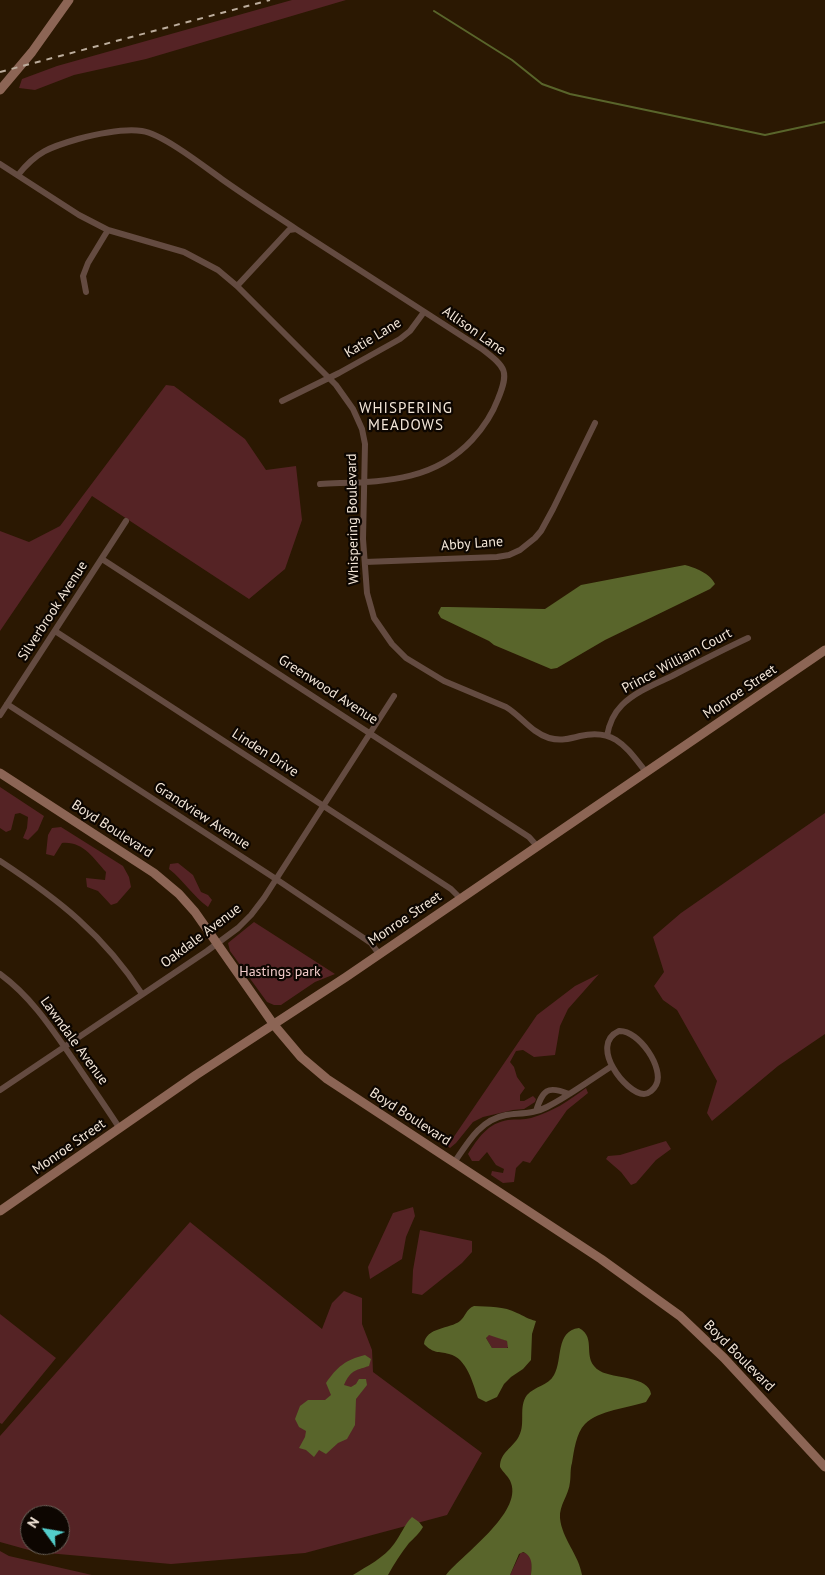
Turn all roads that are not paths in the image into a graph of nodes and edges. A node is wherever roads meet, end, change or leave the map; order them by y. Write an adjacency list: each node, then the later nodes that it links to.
1 (69, 0): 2 (street)
2 (0, 90)
3 (0, 164): 4 (street, Whispering Boulevard)
4 (18, 175): 5 (street, Allison Lane); 6 (street, Whispering Boulevard)
5 (296, 229): 7 (street); 9 (street, Allison Lane)
6 (108, 230): 7 (street, Whispering Boulevard); 8 (street)
7 (237, 286): 10 (street, Whispering Boulevard)
8 (86, 292)
9 (424, 312): 10 (street, Katie Lane); 13 (street, Allison Lane)
10 (327, 378): 11 (street, Katie Lane); 13 (street, Whispering Boulevard)
11 (282, 401)
12 (595, 423): 17 (street, Abby Lane)
13 (365, 482): 14 (street, Allison Lane); 17 (street, Whispering Boulevard)
14 (320, 484)
15 (126, 521): 16 (street, Silverbrook Avenue)
16 (102, 559): 18 (street, Silverbrook Avenue); 24 (street, Greenwood Avenue)
17 (365, 562): 25 (street, Whispering Boulevard)
18 (55, 631): 22 (street, Silverbrook Avenue); 28 (street, Linden Drive)
19 (748, 638): 25 (street, Prince William Court)
20 (825, 650): 26 (street, Monroe Street)
21 (394, 696): 24 (street, Oakdale Avenue)
22 (7, 704): 23 (street, Silverbrook Avenue); 31 (street, Grandview Avenue)
23 (0, 715)
24 (370, 733): 28 (street, Oakdale Avenue); 29 (street, Greenwood Avenue)
25 (607, 736): 26 (street)
26 (646, 772): 29 (street, Monroe Street)
27 (0, 773): 33 (street, Boyd Boulevard)
28 (322, 806): 31 (street, Oakdale Avenue); 32 (street, Linden Drive)
29 (537, 846): 32 (street, Monroe Street)
30 (0, 862): 36 (street)
31 (276, 879): 33 (street, Oakdale Avenue); 34 (street, Grandview Avenue)
32 (460, 898): 34 (street, Monroe Street)
33 (217, 943): 36 (street, Oakdale Avenue); 37 (street, Boyd Boulevard)
34 (379, 954): 37 (street, Monroe Street)
35 (0, 974): 38 (street, Lawndale Avenue)
36 (142, 994): 38 (street, Oakdale Avenue)
37 (274, 1025): 43 (street, Monroe Street); 44 (street, Boyd Boulevard)
38 (65, 1046): 40 (street, Oakdale Avenue); 43 (street, Lawndale Avenue)
39 (612, 1066): 39 (street); 41 (street)
40 (0, 1090)
41 (569, 1094): 42 (street); 42 (street)
42 (536, 1111): 44 (street)
43 (120, 1129): 45 (street, Monroe Street)
44 (454, 1163): 46 (street, Boyd Boulevard)
45 (0, 1211)
46 (825, 1467)

